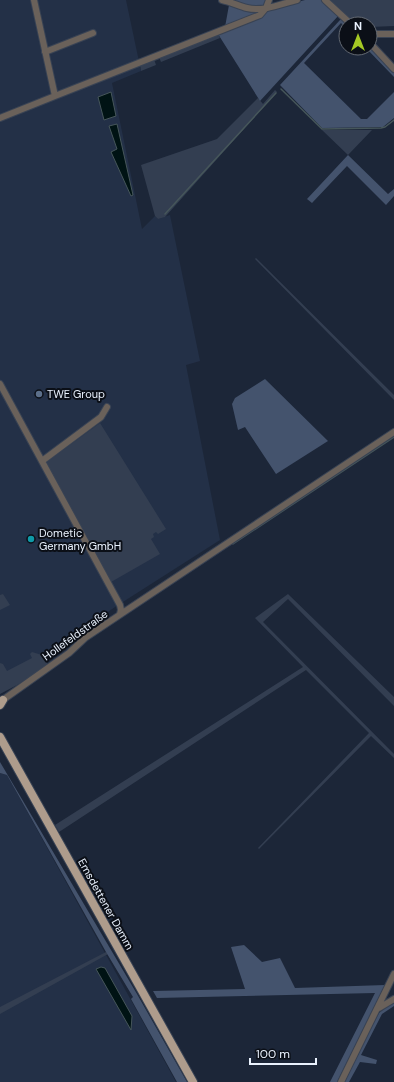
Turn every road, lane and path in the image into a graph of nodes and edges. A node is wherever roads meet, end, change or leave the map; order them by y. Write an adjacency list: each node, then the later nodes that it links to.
1 (34, 0): 11 (street)
2 (222, 0): 6 (street)
3 (268, 0): 6 (street)
4 (297, 0): 6 (street)
5 (325, 0): 7 (street)
6 (266, 8): 14 (street)
7 (343, 16)
8 (93, 33): 11 (street)
9 (378, 34): 10 (street)
10 (394, 34)
11 (46, 52): 14 (street)
12 (378, 52): 13 (street)
13 (394, 69)
14 (55, 96): 15 (street)
15 (0, 118)
16 (1, 388): 19 (street, Hollefeldstraße)
17 (108, 407): 19 (street)
18 (394, 432): 20 (street)
19 (42, 461): 20 (street, Hollefeldstraße)
20 (120, 614): 21 (street, Hollefeldstraße)
21 (1, 702)
22 (0, 731): 25 (main road)
23 (0, 737): 25 (main road, Emsdettener Damm)
24 (0, 742): 25 (street)
25 (9, 753): 31 (main road, Emsdettener Damm)
26 (394, 974): 27 (street)
27 (388, 987): 28 (street); 30 (street)
28 (394, 990)
29 (394, 999): 30 (street)
30 (378, 1008): 32 (street)
31 (193, 1082)
32 (341, 1082)

